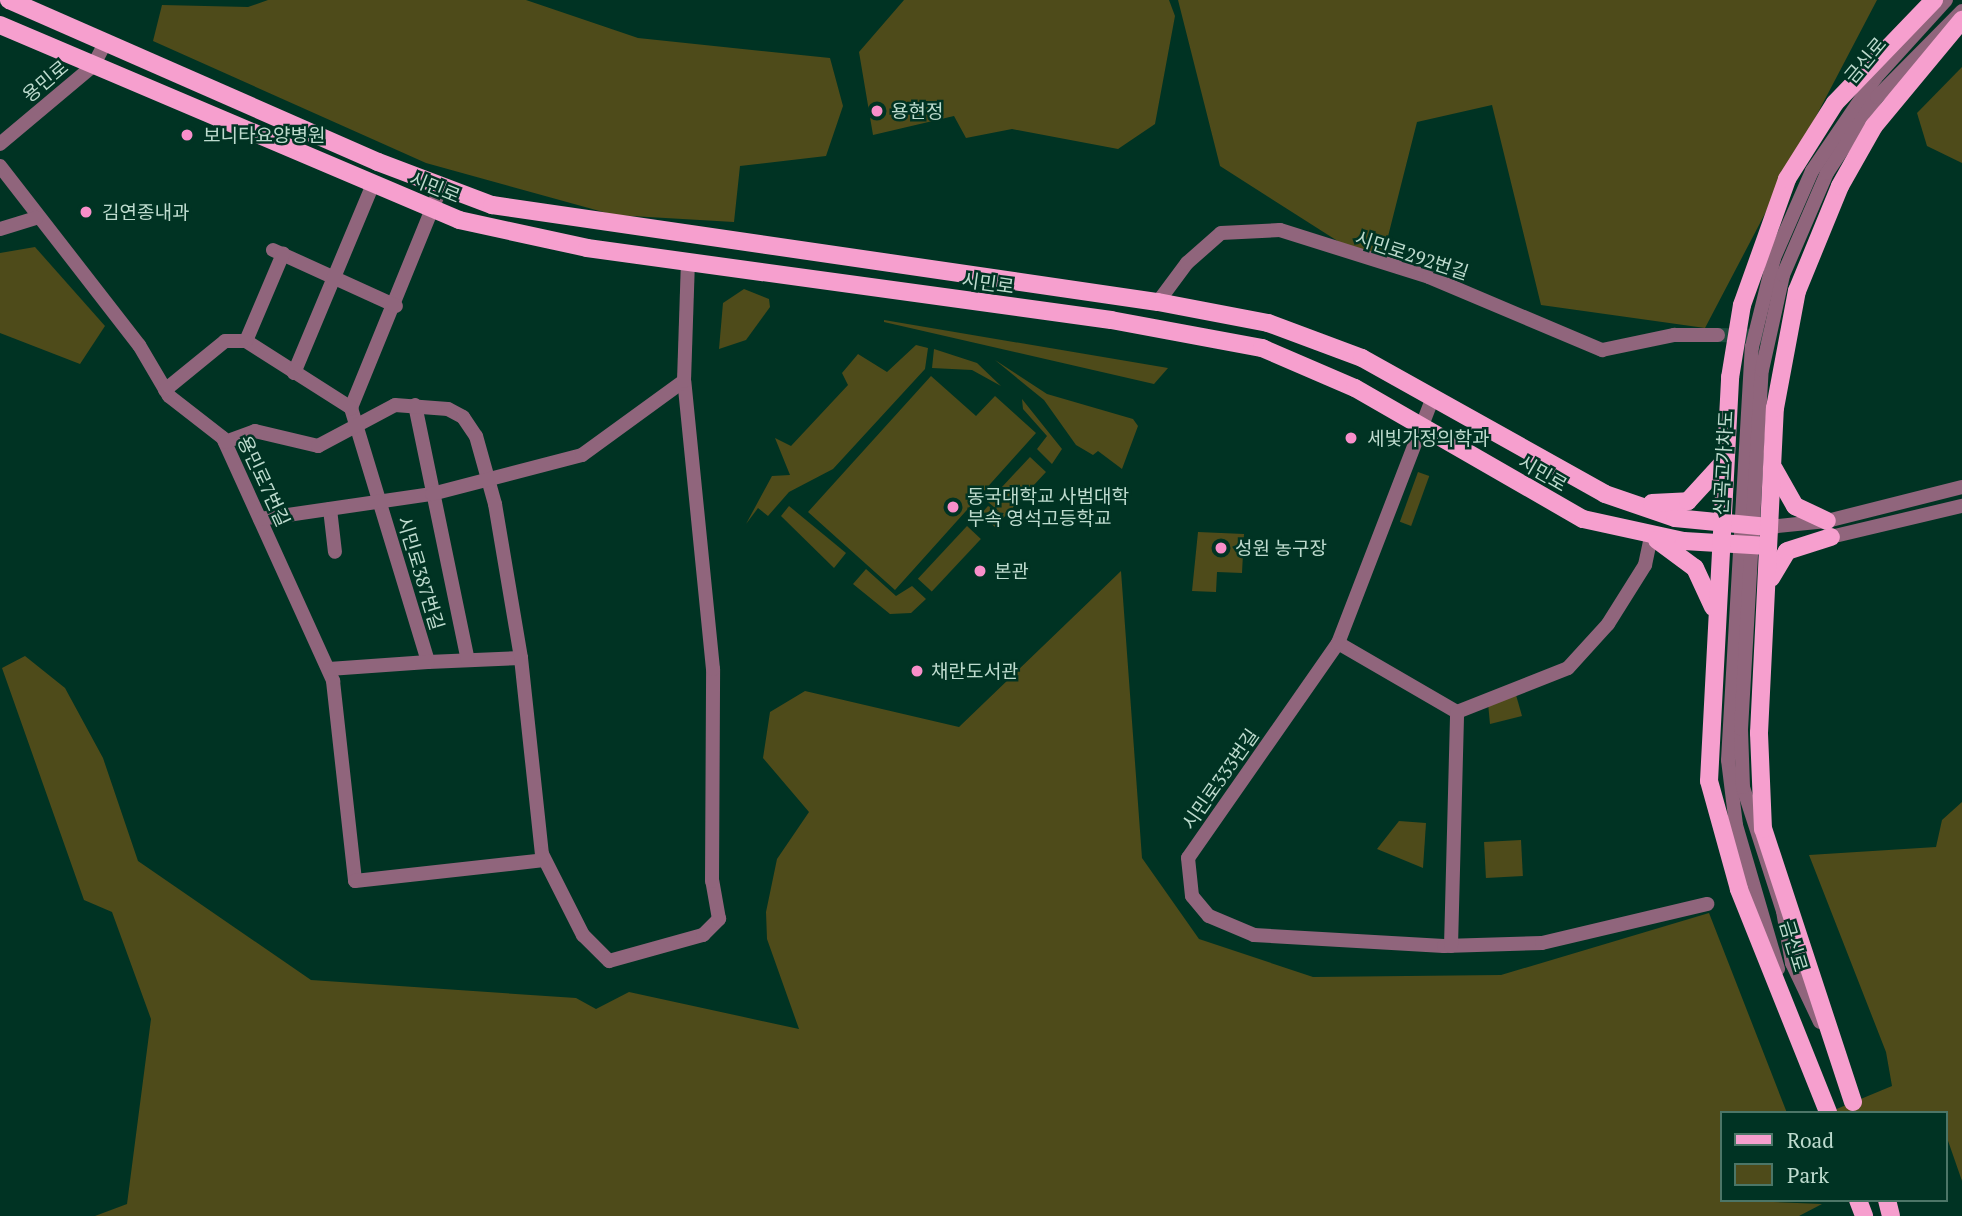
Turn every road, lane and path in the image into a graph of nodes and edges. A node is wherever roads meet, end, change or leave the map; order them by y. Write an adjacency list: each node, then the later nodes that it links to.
1 (9, 0): 7 (main road, 시민로)
2 (1934, 0): 32 (main road)
3 (1946, 0): 10 (street, 금신로)
4 (1962, 11): 10 (street, 금신로)
5 (1962, 20): 33 (main road)
6 (0, 24): 8 (main road, 시민로)
7 (106, 42): 8 (street, 용민로); 13 (main road, 시민로)
8 (93, 66): 9 (street, 용민로); 12 (main road, 시민로)
9 (0, 144)
10 (1830, 155): 57 (street, 신곡고가차도)
11 (0, 166): 15 (street, 용민로7번길)
12 (373, 184): 14 (main road, 시민로); 18 (street)
13 (441, 187): 14 (street); 19 (main road, 시민로)
14 (433, 209): 17 (main road, 시민로); 20 (street)
15 (36, 218): 16 (street); 25 (street, 용민로7번길)
16 (0, 229)
17 (688, 263): 24 (street); 29 (main road, 시민로)
18 (334, 277): 20 (street); 22 (street); 23 (street)
19 (1158, 302): 21 (street, 시민로292번길); 26 (main road, 시민로)
20 (396, 306): 28 (street)
21 (1718, 335)
22 (246, 341): 23 (street); 25 (street)
23 (294, 373): 28 (street)
24 (684, 381): 34 (street); 58 (street)
25 (165, 390): 31 (street, 용민로7번길)
26 (1433, 397): 29 (street, 시민로333번길); 37 (main road, 시민로)
27 (415, 405): 30 (street); 34 (street); 36 (street)
28 (351, 408): 30 (street, 시민로387번길)
29 (1418, 423): 45 (main road, 시민로); 51 (street, 시민로333번길)
30 (357, 426): 31 (street); 38 (street, 시민로387번길)
31 (225, 442): 41 (street, 용민로7번길)
32 (1724, 446): 37 (main road); 42 (main road)
33 (1772, 455): 43 (main road); 44 (main road)
34 (489, 482): 36 (street); 52 (street)
35 (1962, 486): 44 (street, 시민로)
36 (432, 495): 38 (street); 53 (street)
37 (1618, 500): 42 (main road, 시민로)
38 (379, 502): 40 (street); 54 (street, 시민로387번길)
39 (1962, 506): 44 (street, 시민로)
40 (330, 509): 41 (street); 48 (street)
41 (260, 519): 55 (street, 용민로7번길)
42 (1721, 524): 43 (main road, 시민로); 46 (main road)
43 (1769, 527): 44 (street, 시민로); 47 (main road)
44 (1829, 529): 47 (street, 시민로); 50 (main road)
45 (1651, 536): 46 (main road, 시민로); 49 (main road); 56 (street)
46 (1720, 544): 47 (main road, 시민로); 49 (main road)
47 (1768, 546): 50 (main road)
48 (335, 552)
49 (1716, 617): 61 (main road)
50 (1764, 630): 62 (main road)
51 (1338, 643): 56 (street); 60 (street, 시민로333번길)
52 (521, 658): 53 (street, 시민로387번길); 58 (street)
53 (468, 660): 54 (street, 시민로387번길)
54 (428, 662): 55 (street)
55 (329, 669): 58 (street, 용민로7번길)
56 (1457, 712): 60 (street)
57 (1737, 788): 61 (street, 금신로); 62 (street, 금신로)
58 (544, 860)
59 (1707, 904): 60 (street, 시민로333번길)
60 (1451, 946)
61 (1785, 992): 64 (main road, 금신로)
62 (1832, 1048): 63 (main road, 금신로)
63 (1853, 1102)
64 (1828, 1111)

